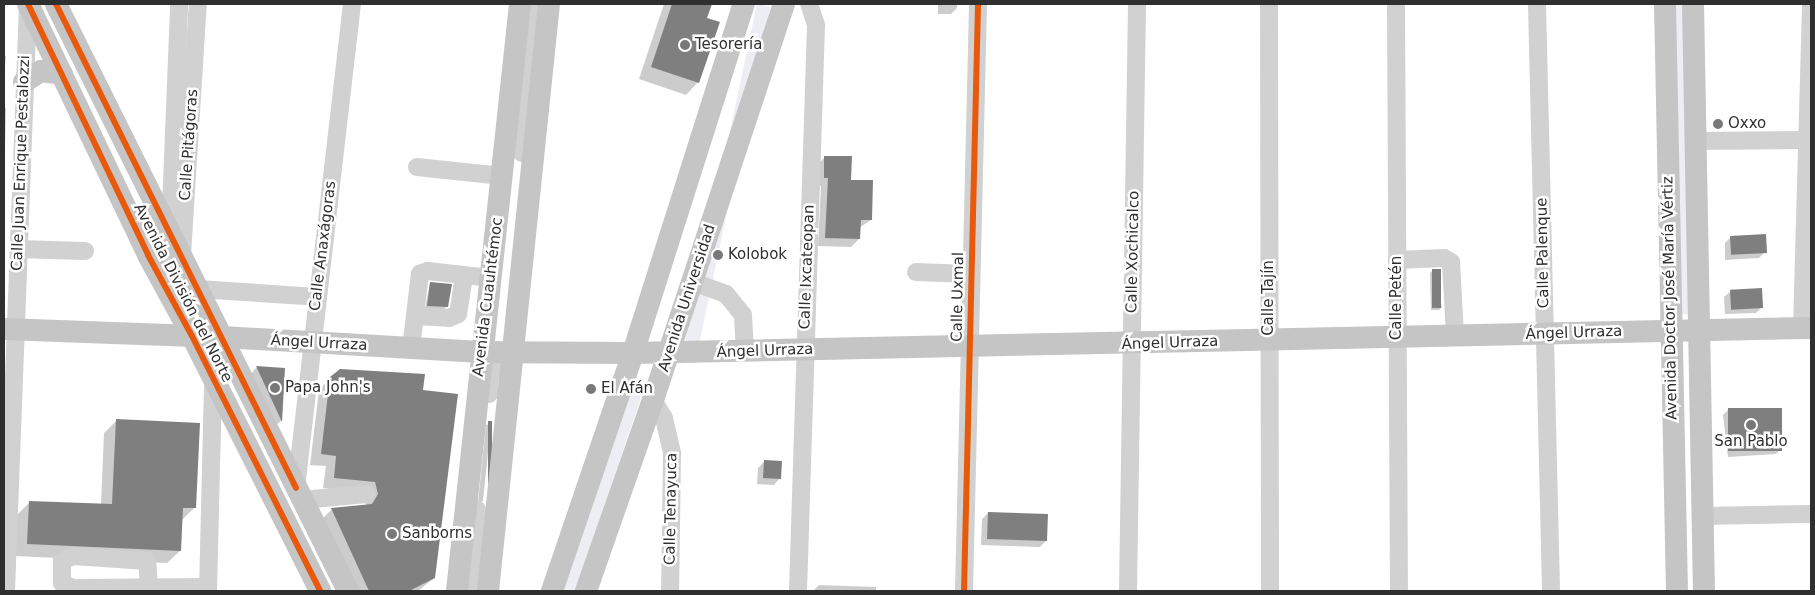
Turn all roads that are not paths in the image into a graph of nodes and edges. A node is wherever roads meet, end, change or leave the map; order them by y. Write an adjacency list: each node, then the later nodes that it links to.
1 (28, 4): 20 (main road, Avenida División del Norte); 21 (street, Calle Juan Enrique Pestalozzi)
2 (56, 4): 26 (main road, Avenida División del Norte)
3 (179, 4): 26 (street, Calle Pitágoras)
4 (198, 4): 29 (street, Calle Pitágoras)
5 (352, 4): 39 (street, Calle Anaxágoras)
6 (520, 4): 25 (main road, Avenida Cuauhtémoc)
7 (537, 4): 56 (street)
8 (549, 4): 56 (main road, Avenida Cuauhtémoc)
9 (744, 4): 58 (main road)
10 (784, 4): 37 (main road, Avenida Universidad)
11 (809, 4): 55 (street, Calle Ixcateopan)
12 (978, 4): 33 (street, Calle Uxmal)
13 (1137, 4): 52 (street, Calle Xochicalco)
14 (1269, 4): 50 (street, Calle Tajín)
15 (1396, 4): 31 (street, Calle Petén)
16 (1537, 4): 45 (street, Calle Palenque)
17 (1665, 4): 44 (main road, Avenida Doctor José María Vértiz)
18 (1693, 4): 23 (main road, Avenida Doctor José María Vértiz)
19 (1811, 4): 22 (street)
20 (62, 74): 21 (main road); 30 (main road, Avenida División del Norte)
21 (24, 82): 27 (street, Calle Juan Enrique Pestalozzi)
22 (1809, 140): 23 (street); 41 (street)
23 (1695, 141): 43 (main road, Avenida Doctor José María Vértiz)
24 (417, 167): 25 (street)
25 (502, 176): 36 (main road, Avenida Cuauhtémoc)
26 (170, 233): 29 (main road, Avenida División del Norte); 30 (street)
27 (18, 249): 28 (street); 42 (street, Calle Juan Enrique Pestalozzi)
28 (85, 251)
29 (182, 254): 35 (street); 38 (main road, Avenida División del Norte)
30 (148, 255): 35 (main road, Avenida División del Norte)
31 (1398, 260): 48 (street); 49 (street, Calle Petén)
32 (916, 272): 33 (street)
33 (970, 274): 53 (street, Calle Uxmal)
34 (464, 275): 36 (street); 40 (street); 40 (street)
35 (160, 277): 46 (main road, Avenida División del Norte)
36 (490, 278): 56 (main road, Avenida Cuauhtémoc)
37 (693, 282): 57 (street); 59 (main road, Avenida Universidad)
38 (198, 289): 39 (street); 47 (main road, Avenida División del Norte)
39 (317, 297): 51 (street, Calle Anaxágoras)
40 (415, 316): 54 (street)
41 (1806, 328): 43 (main road)
42 (10, 330): 46 (main road, Ángel Urraza); 65 (street, Calle Juan Enrique Pestalozzi)
43 (1700, 330): 44 (main road, Ángel Urraza); 66 (main road, Avenida Doctor José María Vértiz)
44 (1670, 331): 45 (main road, Ángel Urraza); 85 (main road, Avenida Doctor José María Vértiz)
45 (1545, 334): 48 (main road, Ángel Urraza); 84 (street, Calle Palenque)
46 (192, 336): 47 (main road, Ángel Urraza); 60 (main road, Avenida División del Norte)
47 (222, 336): 51 (main road, Ángel Urraza); 62 (main road, Avenida División del Norte)
48 (1455, 337): 49 (main road, Ángel Urraza)
49 (1397, 338): 50 (main road, Ángel Urraza); 83 (street, Calle Petén)
50 (1269, 340): 52 (main road, Ángel Urraza); 82 (street, Calle Tajín)
51 (312, 343): 54 (main road, Ángel Urraza); 62 (street, Calle Anaxágoras)
52 (1131, 345): 53 (main road, Ángel Urraza); 81 (street, Calle Xochicalco)
53 (969, 346): 55 (main road, Ángel Urraza); 80 (street, Calle Uxmal)
54 (411, 348): 56 (main road, Ángel Urraza)
55 (804, 349): 57 (main road, Ángel Urraza); 79 (street, Calle Ixcateopan)
56 (499, 352): 58 (main road, Ángel Urraza); 72 (main road, Avenida Cuauhtémoc); 73 (street); 74 (street); 75 (main road, Avenida Cuauhtémoc)
57 (746, 352): 59 (main road, Ángel Urraza)
58 (633, 353): 59 (main road, Ángel Urraza); 76 (main road)
59 (669, 353): 61 (main road, Avenida Universidad)
60 (213, 380): 68 (street); 70 (main road, Avenida División del Norte)
61 (653, 400): 77 (main road, Avenida Universidad); 78 (street, Calle Tenayuca)
62 (299, 494): 63 (street); 71 (main road, Avenida División del Norte)
63 (367, 494)
64 (1811, 514): 66 (street)
65 (6, 516): 69 (street, Calle Juan Enrique Pestalozzi)
66 (1702, 516): 86 (main road, Avenida Doctor José María Vértiz)
67 (149, 587): 67 (street); 68 (street)
68 (208, 589)
69 (6, 591)
70 (320, 591)
71 (348, 591)
72 (456, 591)
73 (469, 591)
74 (483, 591)
75 (488, 591)
76 (552, 591)
77 (586, 591)
78 (670, 591)
79 (798, 591)
80 (964, 591)
81 (1128, 591)
82 (1270, 591)
83 (1399, 591)
84 (1551, 591)
85 (1677, 591)
86 (1704, 591)

